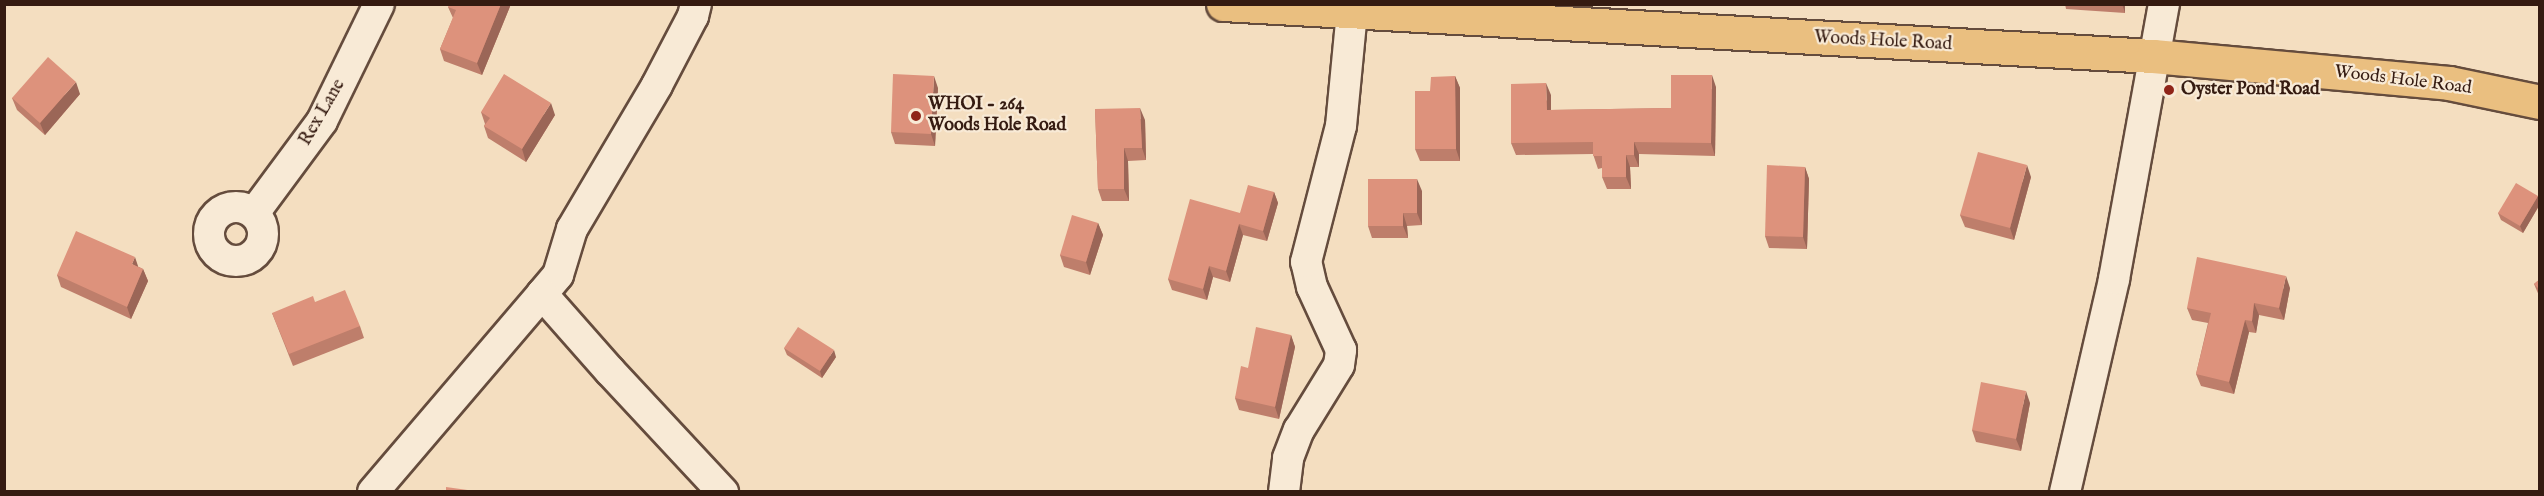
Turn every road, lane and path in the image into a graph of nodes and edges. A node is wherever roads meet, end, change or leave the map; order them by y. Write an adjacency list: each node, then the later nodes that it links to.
1 (379, 4): 8 (street, Rex Lane)
2 (696, 4): 9 (street)
3 (1223, 4): 5 (highway, Woods Hole Road)
4 (2164, 4): 6 (street)
5 (1352, 11): 6 (highway, Woods Hole Road); 12 (street)
6 (2153, 56): 7 (highway, Woods Hole Road); 13 (street)
7 (2540, 102)
8 (254, 213)
9 (542, 294): 10 (street); 11 (street)
10 (373, 492)
11 (723, 492)
12 (1284, 492)
13 (2065, 492)

